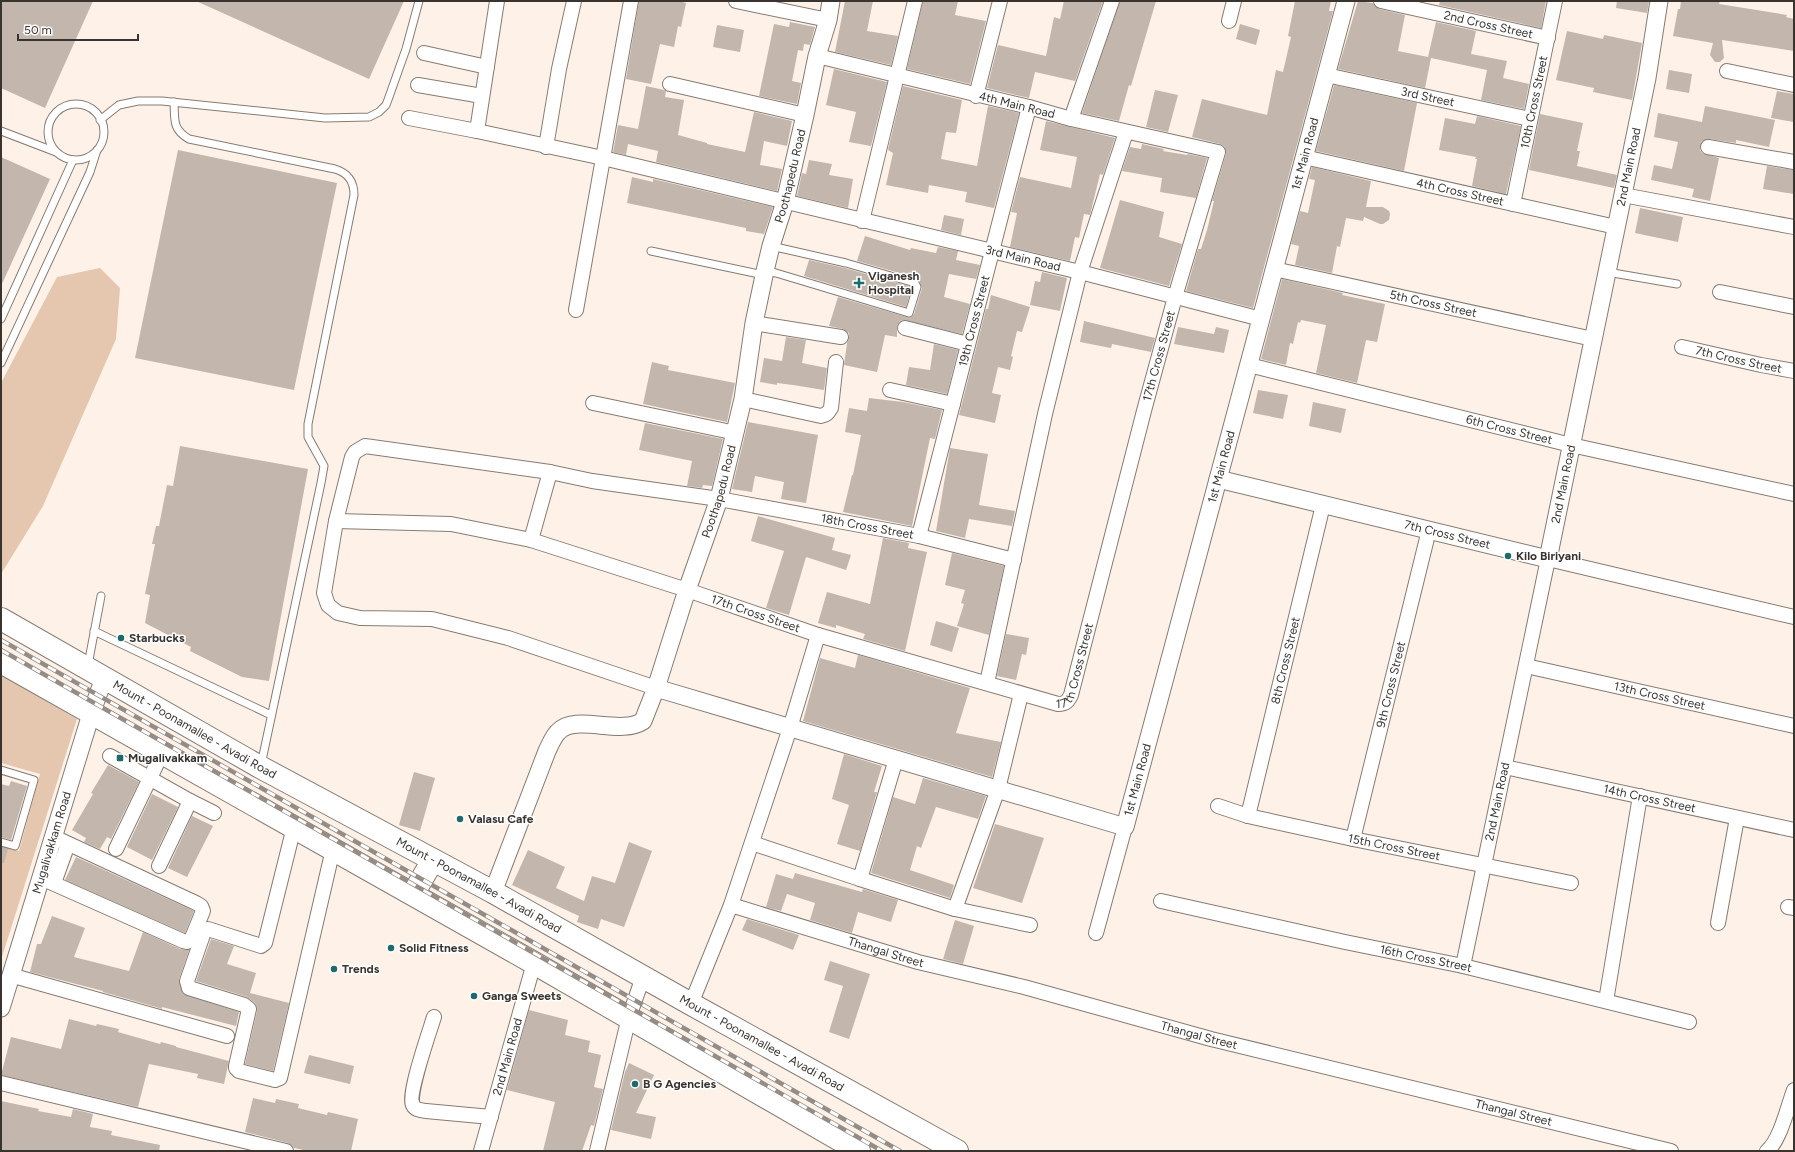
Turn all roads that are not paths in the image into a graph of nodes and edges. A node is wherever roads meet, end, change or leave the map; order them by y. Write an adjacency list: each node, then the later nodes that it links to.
1 (419, 1): 29 (lane)
2 (497, 1): 20 (street)
3 (574, 1): 39 (street)
4 (631, 1): 45 (street)
5 (736, 1): 15 (street)
6 (831, 1): 15 (street, Poothapedu Road)
7 (915, 1): 23 (street)
8 (1000, 1): 28 (street)
9 (1112, 1): 33 (street)
10 (1234, 1): 16 (street)
11 (1346, 1): 22 (street, 1st Main Road)
12 (1381, 1): 17 (street, 2nd Cross Street)
13 (1555, 1): 17 (street, 10th Cross Street)
14 (1659, 1): 48 (street, 2nd Main Road)
15 (828, 20): 19 (street, Poothapedu Road)
16 (1229, 21)
17 (1548, 38): 34 (street, 10th Cross Street)
18 (424, 52): 20 (street)
19 (817, 56): 23 (street, 4th Main Road); 31 (street, Poothapedu Road)
20 (487, 67): 27 (street)
21 (1727, 71): 26 (street)
22 (1326, 75): 34 (street, 3rd Street); 44 (street, 1st Main Road)
23 (896, 76): 28 (street, 4th Main Road); 51 (street)
24 (670, 84): 31 (street)
25 (418, 85): 27 (street)
26 (1794, 85)
27 (482, 96): 37 (street)
28 (976, 96): 30 (street, 4th Main Road)
29 (174, 102): 35 (lane); 108 (lane)
30 (1029, 107): 33 (street, 4th Main Road); 56 (street, 19th Cross Street)
31 (805, 115): 49 (street, Poothapedu Road)
32 (409, 118): 37 (street, 3rd Main Road)
33 (1071, 119): 38 (street, 4th Main Road)
34 (1530, 119): 50 (street, 10th Cross Street)
35 (100, 120): 41 (lane); 42 (lane)
36 (1, 130): 42 (lane)
37 (477, 131): 39 (street, 3rd Main Road)
38 (1126, 132): 43 (street, 4th Main Road); 58 (street)
39 (546, 147): 45 (street, 3rd Main Road)
40 (1708, 147): 47 (street)
41 (97, 150): 46 (lane); 75 (lane)
42 (56, 152): 46 (lane)
43 (1218, 152): 63 (street, 17th Cross Street)
44 (1304, 157): 50 (street, 4th Cross Street); 57 (street, 1st Main Road)
45 (603, 158): 49 (street, 3rd Main Road); 65 (street)
46 (73, 160): 66 (lane)
47 (1794, 162)
48 (1623, 195): 52 (street, 2nd Main Road); 53 (street)
49 (785, 202): 51 (street, 3rd Main Road); 54 (street, Poothapedu Road)
50 (1513, 204): 52 (street, 4th Cross Street)
51 (862, 220): 56 (street, 3rd Main Road)
52 (1616, 227): 59 (street, 2nd Main Road)
53 (1794, 227)
54 (771, 246): 60 (street, Poothapedu Road); 60 (lane)
55 (651, 251): 60 (lane)
56 (992, 251): 58 (street, 3rd Main Road); 72 (street, 19th Cross Street)
57 (1274, 269): 67 (street, 1st Main Road); 71 (street, 5th Cross Street)
58 (1080, 272): 63 (street, 3rd Main Road); 94 (street)
59 (1607, 272): 61 (lane); 71 (street, 2nd Main Road)
60 (765, 273): 68 (street, Poothapedu Road)
61 (1677, 284)
62 (1720, 292): 64 (street)
63 (1176, 297): 67 (street, 3rd Main Road); 106 (street, 17th Cross Street)
64 (1794, 307)
65 (576, 310)
66 (1, 319)
67 (1261, 319): 76 (street, 1st Main Road)
68 (754, 323): 70 (street); 79 (street, Poothapedu Road)
69 (906, 328): 72 (street)
70 (841, 337)
71 (1593, 339): 83 (street, 2nd Main Road)
72 (968, 344): 81 (street, 19th Cross Street)
73 (1682, 347): 77 (street, 7th Cross Street)
74 (836, 362): 79 (street)
75 (1, 363)
76 (1249, 365): 83 (street, 6th Cross Street); 85 (street, 1st Main Road)
77 (1794, 371)
78 (890, 390): 81 (street)
79 (743, 399): 82 (street, Poothapedu Road)
80 (593, 403): 82 (street)
81 (953, 404): 91 (street, 19th Cross Street)
82 (736, 433): 87 (street, Poothapedu Road)
83 (1571, 445): 86 (street, 6th Cross Street); 93 (street, 2nd Main Road)
84 (550, 472): 87 (street, 18th Cross Street); 89 (street, 18th Cross Street); 92 (street)
85 (1218, 479): 88 (street, 7th Cross Street); 126 (street, 1st Main Road)
86 (1794, 494)
87 (719, 499): 91 (street, 18th Cross Street); 95 (street, Poothapedu Road)
88 (1323, 505): 90 (street, 7th Cross Street); 123 (street, 8th Cross Street)
89 (336, 521): 92 (street, 17th Cross Street); 105 (street, 18th Cross Street)
90 (1429, 530): 93 (street, 7th Cross Street); 128 (street, 9th Cross Street)
91 (919, 536): 94 (street, 18th Cross Street)
92 (532, 540): 95 (street, 17th Cross Street)
93 (1548, 559): 97 (street, 7th Cross Street); 102 (street, 2nd Main Road)
94 (1014, 560): 104 (street)
95 (687, 590): 100 (street, 17th Cross Street); 105 (street, Poothapedu Road)
96 (101, 596): 99 (lane)
97 (1794, 617)
98 (1, 619): 103 (main road, Mount - Poonamallee - Avadi Road)
99 (94, 631): 103 (lane); 108 (lane)
100 (818, 635): 104 (street, 17th Cross Street); 110 (street)
101 (1, 662): 107 (main road)
102 (1526, 666): 109 (street, 13th Cross Street); 115 (street, 2nd Main Road)
103 (96, 673): 107 (street, Mugalivakkam Road); 114 (main road, Mount - Poonamallee - Avadi Road)
104 (987, 683): 106 (street, 17th Cross Street)
105 (656, 688): 110 (street); 140 (street, Poothapedu Road)
106 (1021, 694): 118 (street)
107 (91, 714): 111 (main road); 129 (street, Mugalivakkam Road)
108 (271, 715): 114 (lane)
109 (1794, 726)
110 (790, 728): 113 (street); 131 (street)
111 (162, 754): 117 (street); 125 (main road)
112 (110, 756): 117 (street)
113 (896, 759): 118 (street); 137 (street)
114 (260, 767): 134 (main road, Mount - Poonamallee - Avadi Road)
115 (1505, 767): 119 (street, 14th Cross Street); 135 (street, 2nd Main Road)
116 (1, 770): 130 (lane)
117 (150, 779): 120 (street); 132 (street)
118 (998, 789): 126 (street); 144 (street)
119 (1640, 796): 124 (street, 14th Cross Street); 152 (street)
120 (190, 801): 122 (street); 136 (street)
121 (1218, 806): 123 (street, 15th Cross Street)
122 (214, 813)
123 (1248, 816): 128 (street, 15th Cross Street)
124 (1737, 818): 127 (street, 14th Cross Street); 145 (street)
125 (294, 827): 133 (main road); 133 (street)
126 (1125, 827): 147 (street, 1st Main Road)
127 (1794, 830)
128 (1353, 839): 135 (street, 15th Cross Street)
129 (61, 841): 138 (street, Mugalivakkam Road); 138 (street)
130 (1, 842)
131 (752, 843): 137 (street); 143 (street)
132 (116, 849)
133 (333, 849): 141 (main road)
134 (434, 860): 140 (main road, Mount - Poonamallee - Avadi Road); 141 (main road)
135 (1484, 864): 139 (street, 15th Cross Street); 149 (street, 2nd Main Road)
136 (159, 866)
137 (860, 879): 144 (street)
138 (48, 881): 150 (street, Mugalivakkam Road)
139 (1571, 883)
140 (493, 892): 151 (main road, Mount - Poonamallee - Avadi Road)
141 (413, 894): 148 (main road)
142 (1161, 901): 149 (street, 16th Cross Street)
143 (731, 905): 153 (street); 167 (street, Thangal Street)
144 (955, 909): 146 (street)
145 (1718, 923)
146 (1030, 925)
147 (1096, 933)
148 (534, 963): 156 (main road); 161 (street, 2nd Main Road)
149 (1463, 966): 152 (street, 16th Cross Street)
150 (10, 975): 154 (street, Mugalivakkam Road); 158 (street)
151 (642, 977): 153 (main road, Mount - Poonamallee - Avadi Road); 156 (street)
152 (1606, 1001): 157 (street, 16th Cross Street)
153 (691, 1004): 166 (main road, Mount - Poonamallee - Avadi Road)
154 (1, 1008)
155 (434, 1017): 161 (street)
156 (629, 1017): 164 (street); 165 (main road)
157 (1689, 1022)
158 (227, 1036)
159 (1, 1083): 162 (street)
160 (1794, 1090): 168 (street)
161 (491, 1117): 163 (street, 2nd Main Road)
162 (286, 1151)
163 (481, 1151)
164 (597, 1151)
165 (859, 1151)
166 (957, 1151)
167 (1671, 1151)
168 (1767, 1151)

